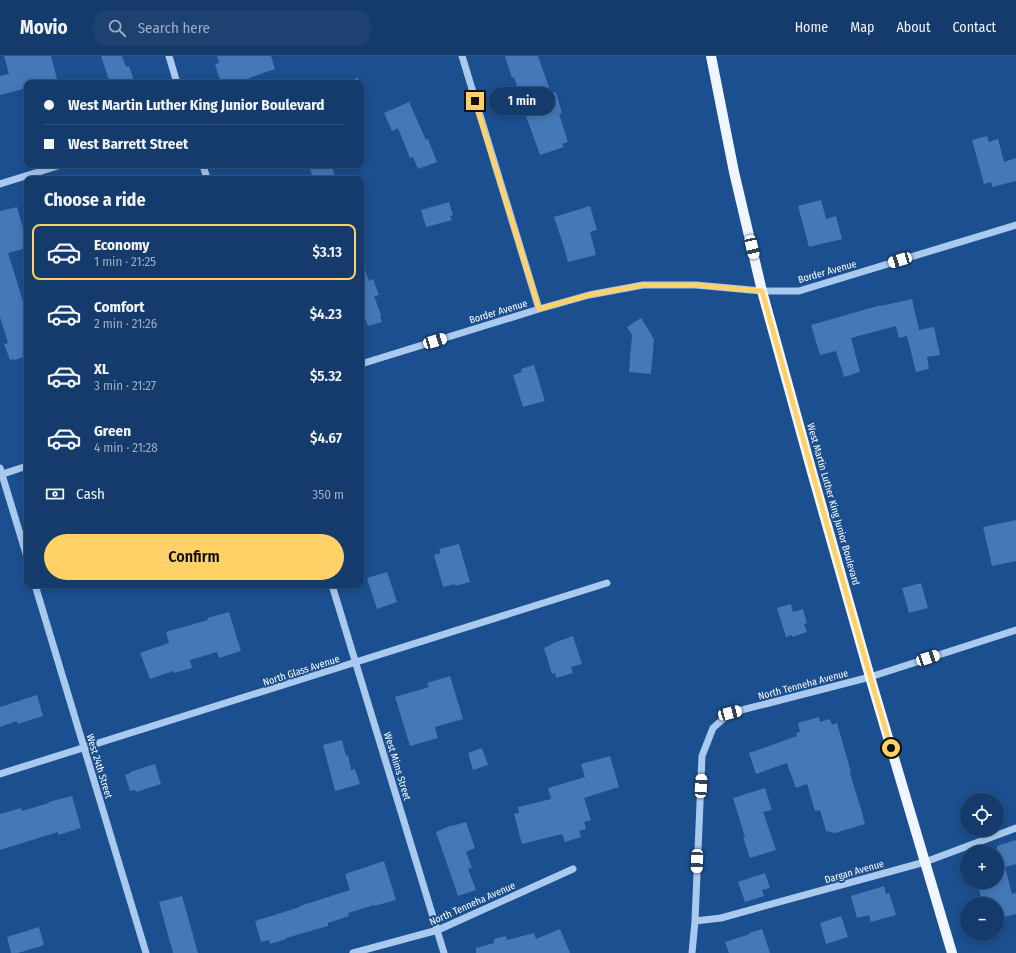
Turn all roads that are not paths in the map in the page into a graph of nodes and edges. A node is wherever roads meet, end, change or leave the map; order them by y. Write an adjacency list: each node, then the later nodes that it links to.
1 (169, 56): 4 (street)
2 (462, 56): 11 (street)
3 (711, 56): 10 (main road, West Martin Luther King Junior Boulevard)
4 (177, 80)
5 (51, 168): 7 (street)
6 (24, 176): 8 (street)
7 (25, 176)
8 (0, 184)
9 (1016, 225): 10 (street, Border Avenue)
10 (762, 291): 11 (street, Border Avenue); 21 (main road, West Martin Luther King Junior Boulevard)
11 (539, 309): 12 (street, Border Avenue)
12 (364, 363)
13 (24, 467): 14 (street)
14 (1, 472): 15 (street)
15 (24, 547)
16 (607, 583): 20 (street, North Glass Avenue)
17 (36, 588): 22 (street, West 24th Street)
18 (333, 588): 20 (street, West Mims Street)
19 (1016, 630): 21 (street, North Tenneha Avenue)
20 (355, 663): 22 (street, North Glass Avenue); 28 (street, West Mims Street)
21 (870, 677): 25 (main road, West Martin Luther King Junior Boulevard); 27 (street, North Tenneha Avenue)
22 (85, 748): 23 (street, North Glass Avenue); 29 (street, West 24th Street)
23 (0, 774)
24 (1016, 828): 25 (street, Dargan Avenue)
25 (925, 862): 27 (street, Dargan Avenue); 33 (main road, West Martin Luther King Junior Boulevard)
26 (573, 869): 28 (street, North Tenneha Avenue)
27 (695, 921): 32 (street)
28 (438, 930): 30 (street, North Tenneha Avenue); 31 (street, West Mims Street)
29 (146, 953)
30 (353, 953)
31 (444, 953)
32 (692, 953)
33 (952, 953)

